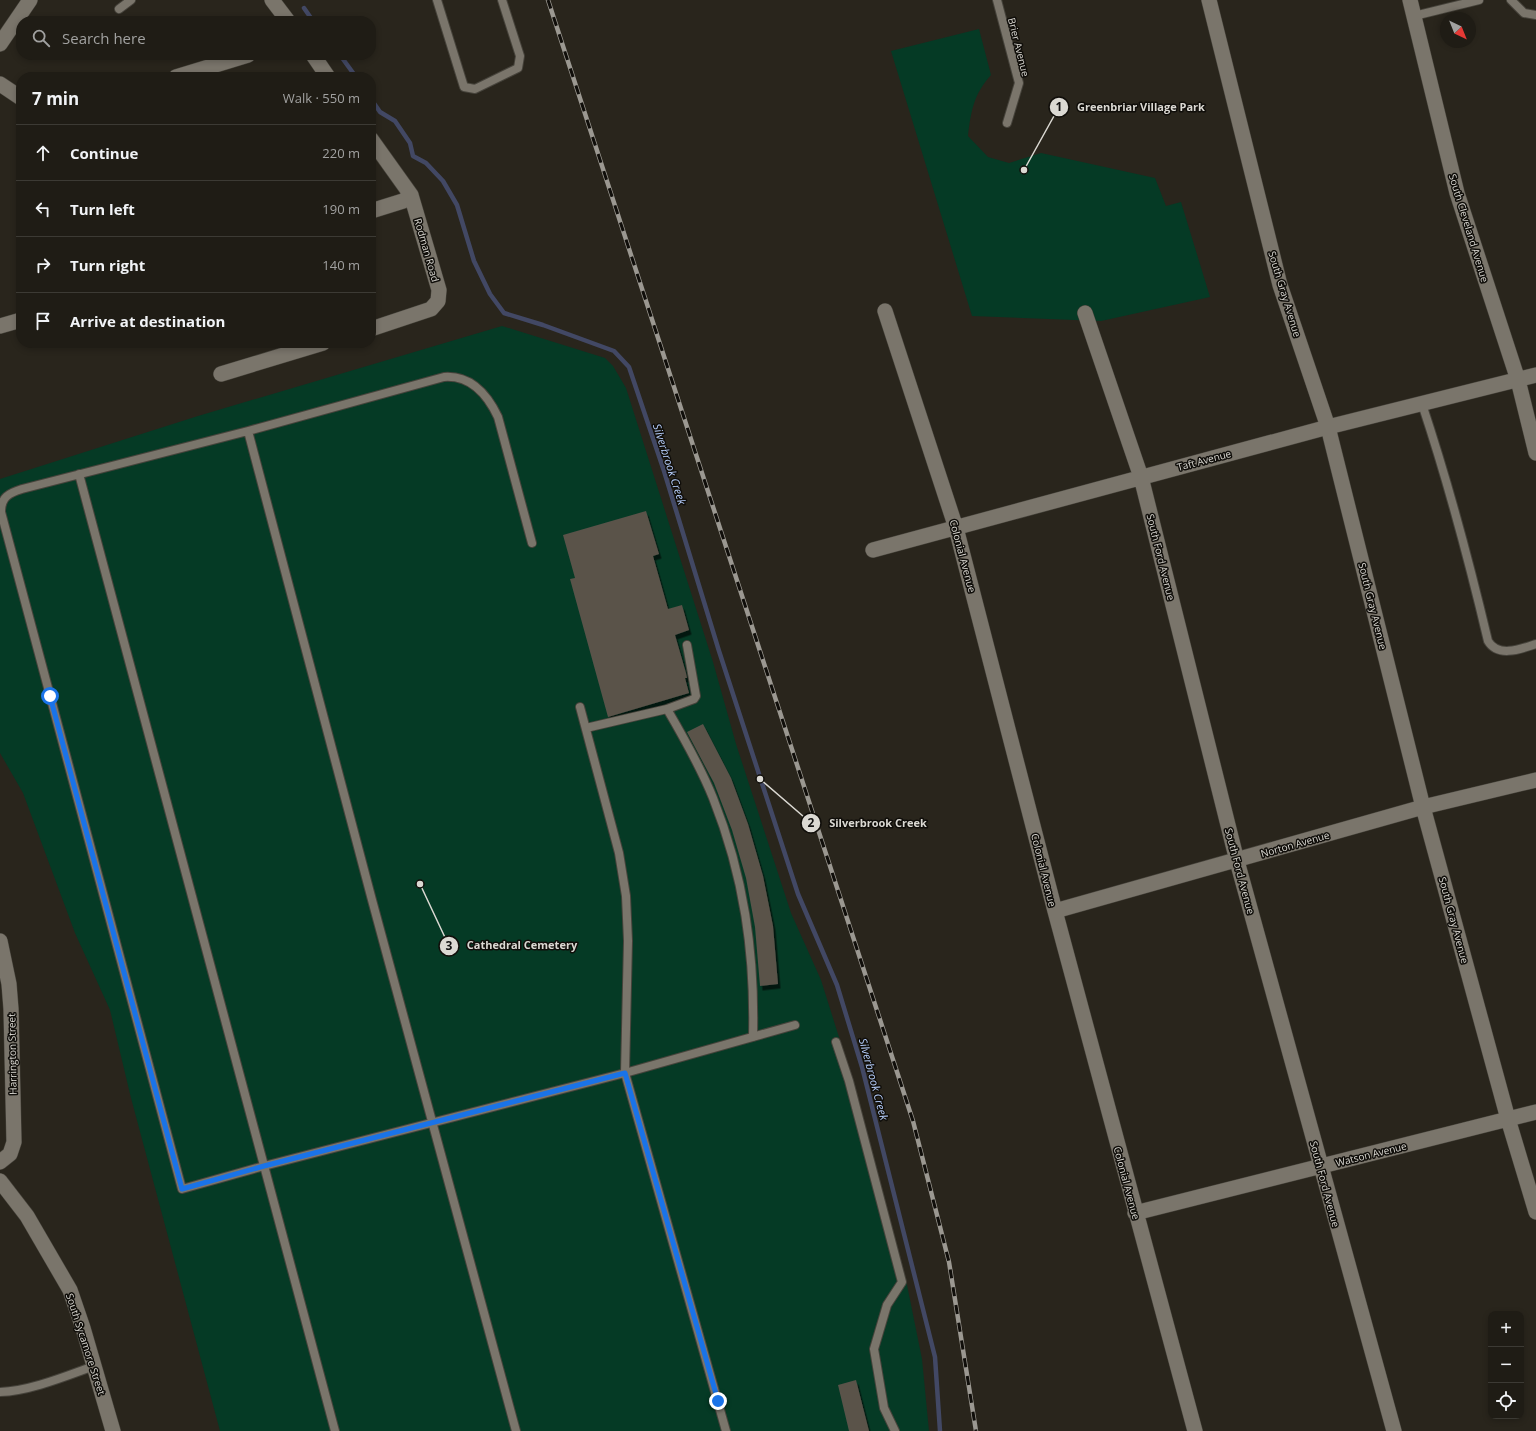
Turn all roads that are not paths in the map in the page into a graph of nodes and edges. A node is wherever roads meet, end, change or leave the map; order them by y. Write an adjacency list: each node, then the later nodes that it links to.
1 (30, 0): 13 (street)
2 (132, 0): 11 (lane)
3 (272, 0): 14 (street)
4 (437, 0): 5 (lane)
5 (502, 0)
6 (997, 0): 24 (lane, Brier Avenue)
7 (1209, 0): 38 (street, South Gray Avenue)
8 (1410, 0): 15 (street, South Cleveland Avenue)
9 (1479, 0): 15 (lane)
10 (1511, 0): 12 (lane)
11 (119, 9)
12 (1536, 15)
13 (19, 16)
14 (284, 16)
15 (1414, 16): 36 (street, South Cleveland Avenue)
16 (16, 21): 17 (street)
17 (0, 44)
18 (232, 60): 20 (street)
19 (316, 60): 21 (street)
20 (192, 72)
21 (325, 72)
22 (0, 84): 23 (street)
23 (16, 95)
24 (1008, 123)
25 (376, 146): 26 (street, Rodman Road)
26 (411, 195): 27 (street); 32 (street, Rodman Road)
27 (376, 209)
28 (885, 311): 43 (street, Colonial Avenue)
29 (1085, 312): 42 (street, South Ford Avenue)
30 (16, 321): 31 (street)
31 (0, 326)
32 (376, 327)
33 (307, 348): 34 (street)
34 (221, 374)
35 (1536, 375): 36 (street, Taft Avenue)
36 (1518, 380): 37 (street, Taft Avenue); 40 (street, South Cleveland Avenue)
37 (1422, 404): 38 (street, Taft Avenue); 46 (lane)
38 (1328, 428): 42 (street, Taft Avenue); 52 (street, South Gray Avenue)
39 (248, 432): 41 (lane); 44 (lane); 62 (lane)
40 (1536, 453)
41 (79, 474): 64 (lane); 64 (lane)
42 (1141, 477): 43 (street, Taft Avenue); 53 (street, South Ford Avenue)
43 (956, 528): 45 (street, Taft Avenue); 54 (street, Colonial Avenue)
44 (532, 542)
45 (873, 550)
46 (1536, 644)
47 (687, 645): 49 (lane)
48 (580, 707): 50 (lane)
49 (667, 709): 50 (lane); 57 (lane)
50 (586, 728): 59 (lane)
51 (1536, 780): 52 (street, Norton Avenue)
52 (1423, 807): 53 (street, Norton Avenue); 61 (street, South Gray Avenue)
53 (1237, 861): 54 (street, Norton Avenue); 65 (street, South Ford Avenue)
54 (1055, 911): 68 (street, Colonial Avenue)
55 (0, 941): 63 (street, Harrington Street)
56 (794, 1025): 57 (lane)
57 (753, 1037): 59 (lane)
58 (836, 1042): 75 (lane)
59 (625, 1073): 62 (lane); 74 (lane)
60 (1536, 1112): 61 (street, Watson Avenue)
61 (1508, 1119): 65 (street, Watson Avenue); 67 (street, South Gray Avenue)
62 (432, 1122): 64 (lane); 73 (lane)
63 (0, 1162)
64 (264, 1166): 72 (lane)
65 (1320, 1167): 68 (street, Watson Avenue); 77 (street, South Ford Avenue)
66 (0, 1181): 69 (street, South Sycamore Street)
67 (1536, 1212)
68 (1135, 1213): 76 (street, Colonial Avenue)
69 (94, 1366): 70 (lane); 71 (street, South Sycamore Street)
70 (0, 1392)
71 (113, 1431)
72 (335, 1431)
73 (516, 1431)
74 (726, 1431)
75 (896, 1431)
76 (1195, 1431)
77 (1394, 1431)

